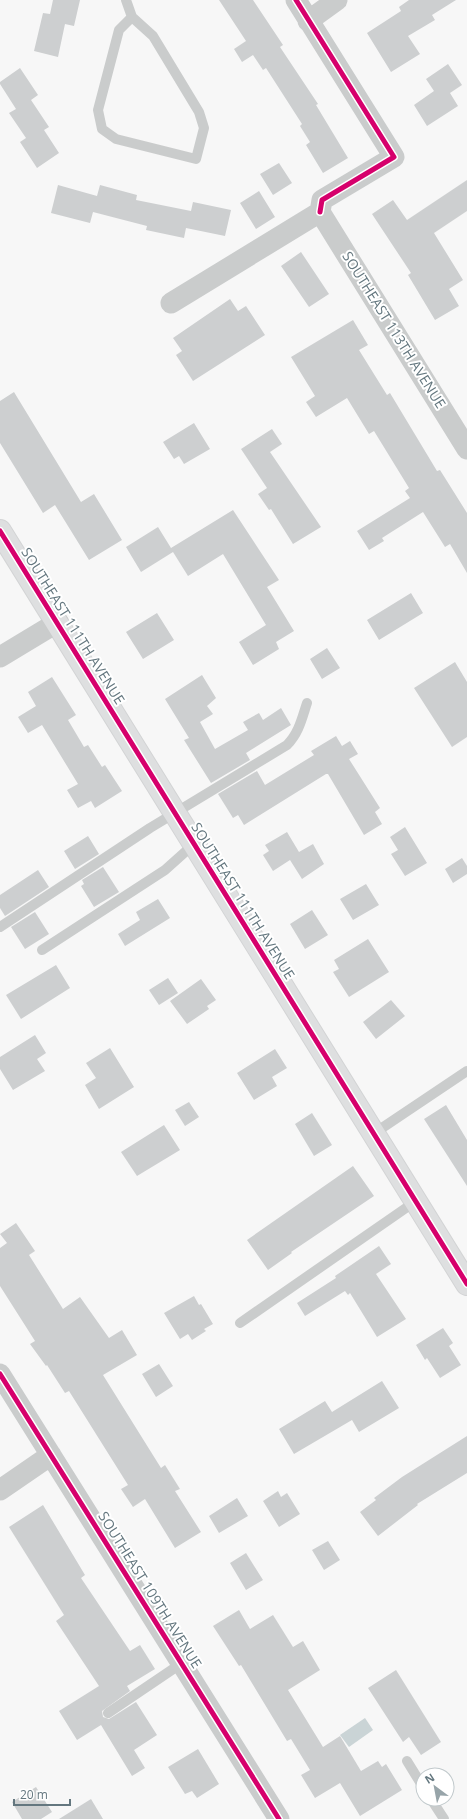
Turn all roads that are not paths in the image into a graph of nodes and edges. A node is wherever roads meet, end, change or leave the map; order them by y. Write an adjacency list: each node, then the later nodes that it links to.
1 (126, 0): 4 (lane)
2 (296, 0): 5 (street)
3 (337, 0): 5 (street)
4 (132, 17): 4 (lane)
5 (308, 21): 6 (street)
6 (320, 212): 7 (street); 8 (street, SOUTHEAST 113TH AVENUE)
7 (171, 303)
8 (467, 449)
9 (0, 531): 10 (street, SOUTHEAST 111TH AVENUE)
10 (58, 622): 11 (street); 13 (street, SOUTHEAST 111TH AVENUE)
11 (0, 657)
12 (307, 703): 13 (lane)
13 (175, 813): 14 (street, SOUTHEAST 111TH AVENUE); 15 (lane)
14 (194, 844): 16 (lane); 18 (street, SOUTHEAST 111TH AVENUE)
15 (0, 928)
16 (42, 950)
17 (467, 1071): 18 (lane)
18 (373, 1134): 19 (street, SOUTHEAST 111TH AVENUE)
19 (416, 1201): 20 (street, SOUTHEAST 111TH AVENUE); 21 (lane)
20 (467, 1284)
21 (240, 1322)
22 (0, 1374): 23 (street, SOUTHEAST 109TH AVENUE)
23 (51, 1455): 24 (street); 25 (street, SOUTHEAST 109TH AVENUE)
24 (0, 1490)
25 (182, 1663): 26 (lane); 30 (street, SOUTHEAST 109TH AVENUE)
26 (108, 1713)
27 (407, 1762): 28 (lane)
28 (415, 1774)
29 (436, 1807): 31 (lane)
30 (279, 1819)
31 (444, 1819)

